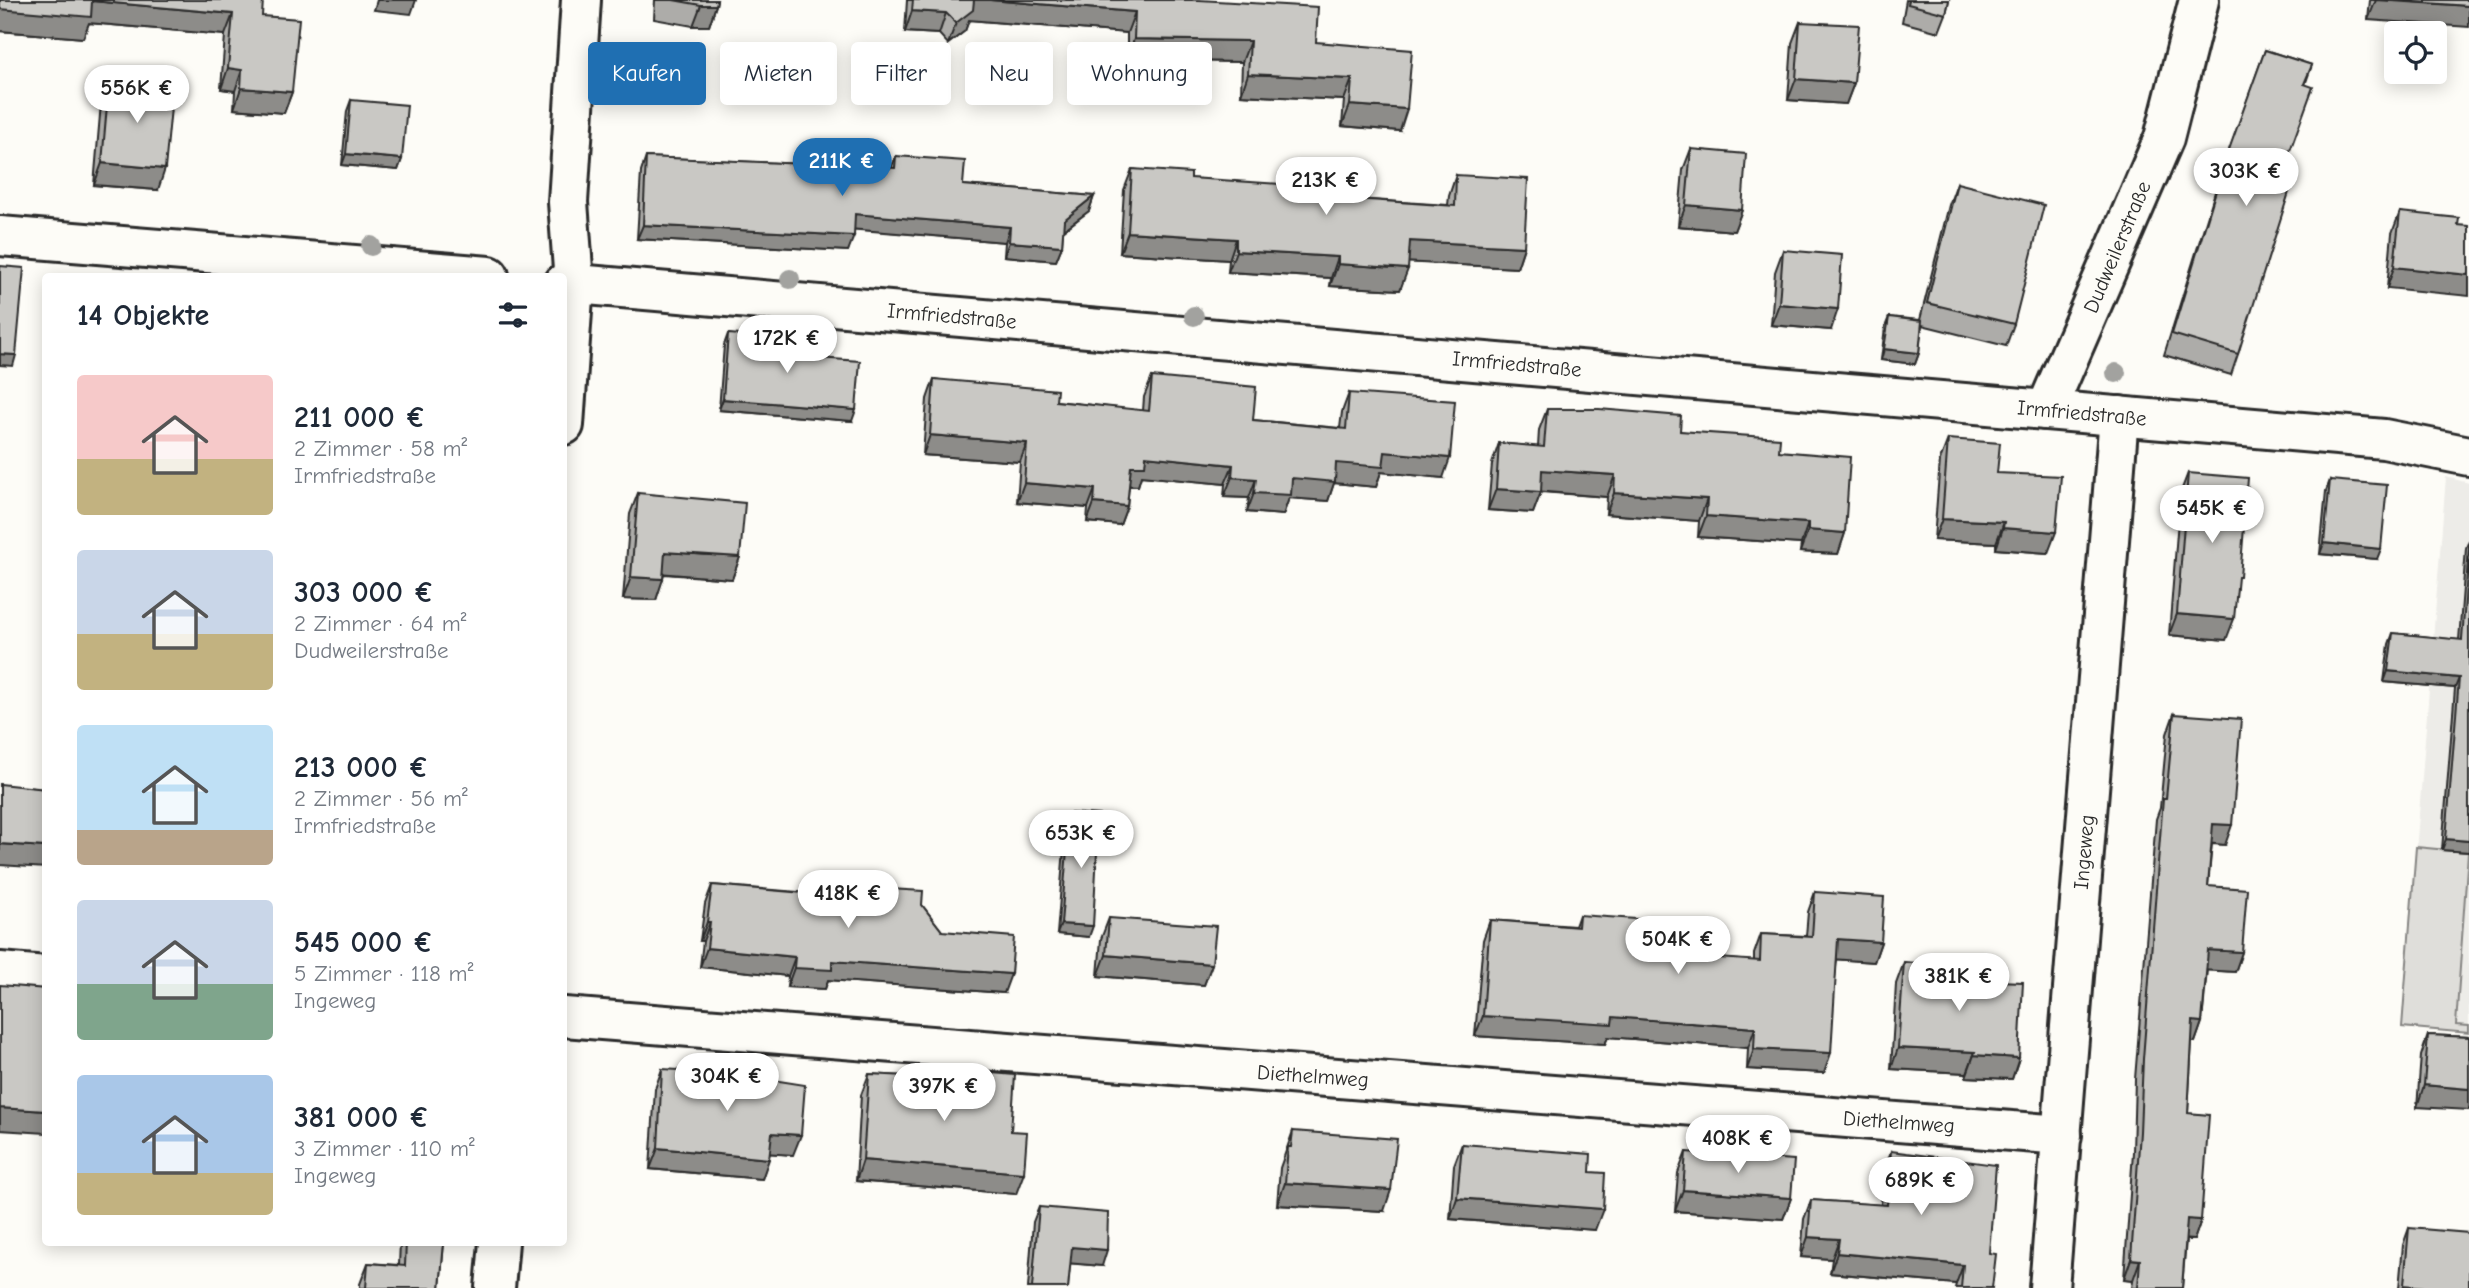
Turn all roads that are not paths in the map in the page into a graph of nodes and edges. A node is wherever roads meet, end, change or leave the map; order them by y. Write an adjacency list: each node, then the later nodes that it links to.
1 (581, 0): 5 (street)
2 (2199, 0): 7 (street, Dudweilerstraße)
3 (0, 236): 4 (street)
4 (452, 273)
5 (569, 283): 6 (street); 7 (street, Irmfriedstraße)
6 (567, 340)
7 (2046, 410): 8 (street, Irmfriedstraße)
8 (2119, 416): 9 (street, Irmfriedstraße); 13 (street, Ingeweg)
9 (2469, 456)
10 (0, 972): 11 (street)
11 (42, 976)
12 (567, 1017): 13 (street, Diethelmweg)
13 (2062, 1135): 16 (street, Ingeweg)
14 (499, 1246): 15 (street)
15 (495, 1288)
16 (2049, 1288)

